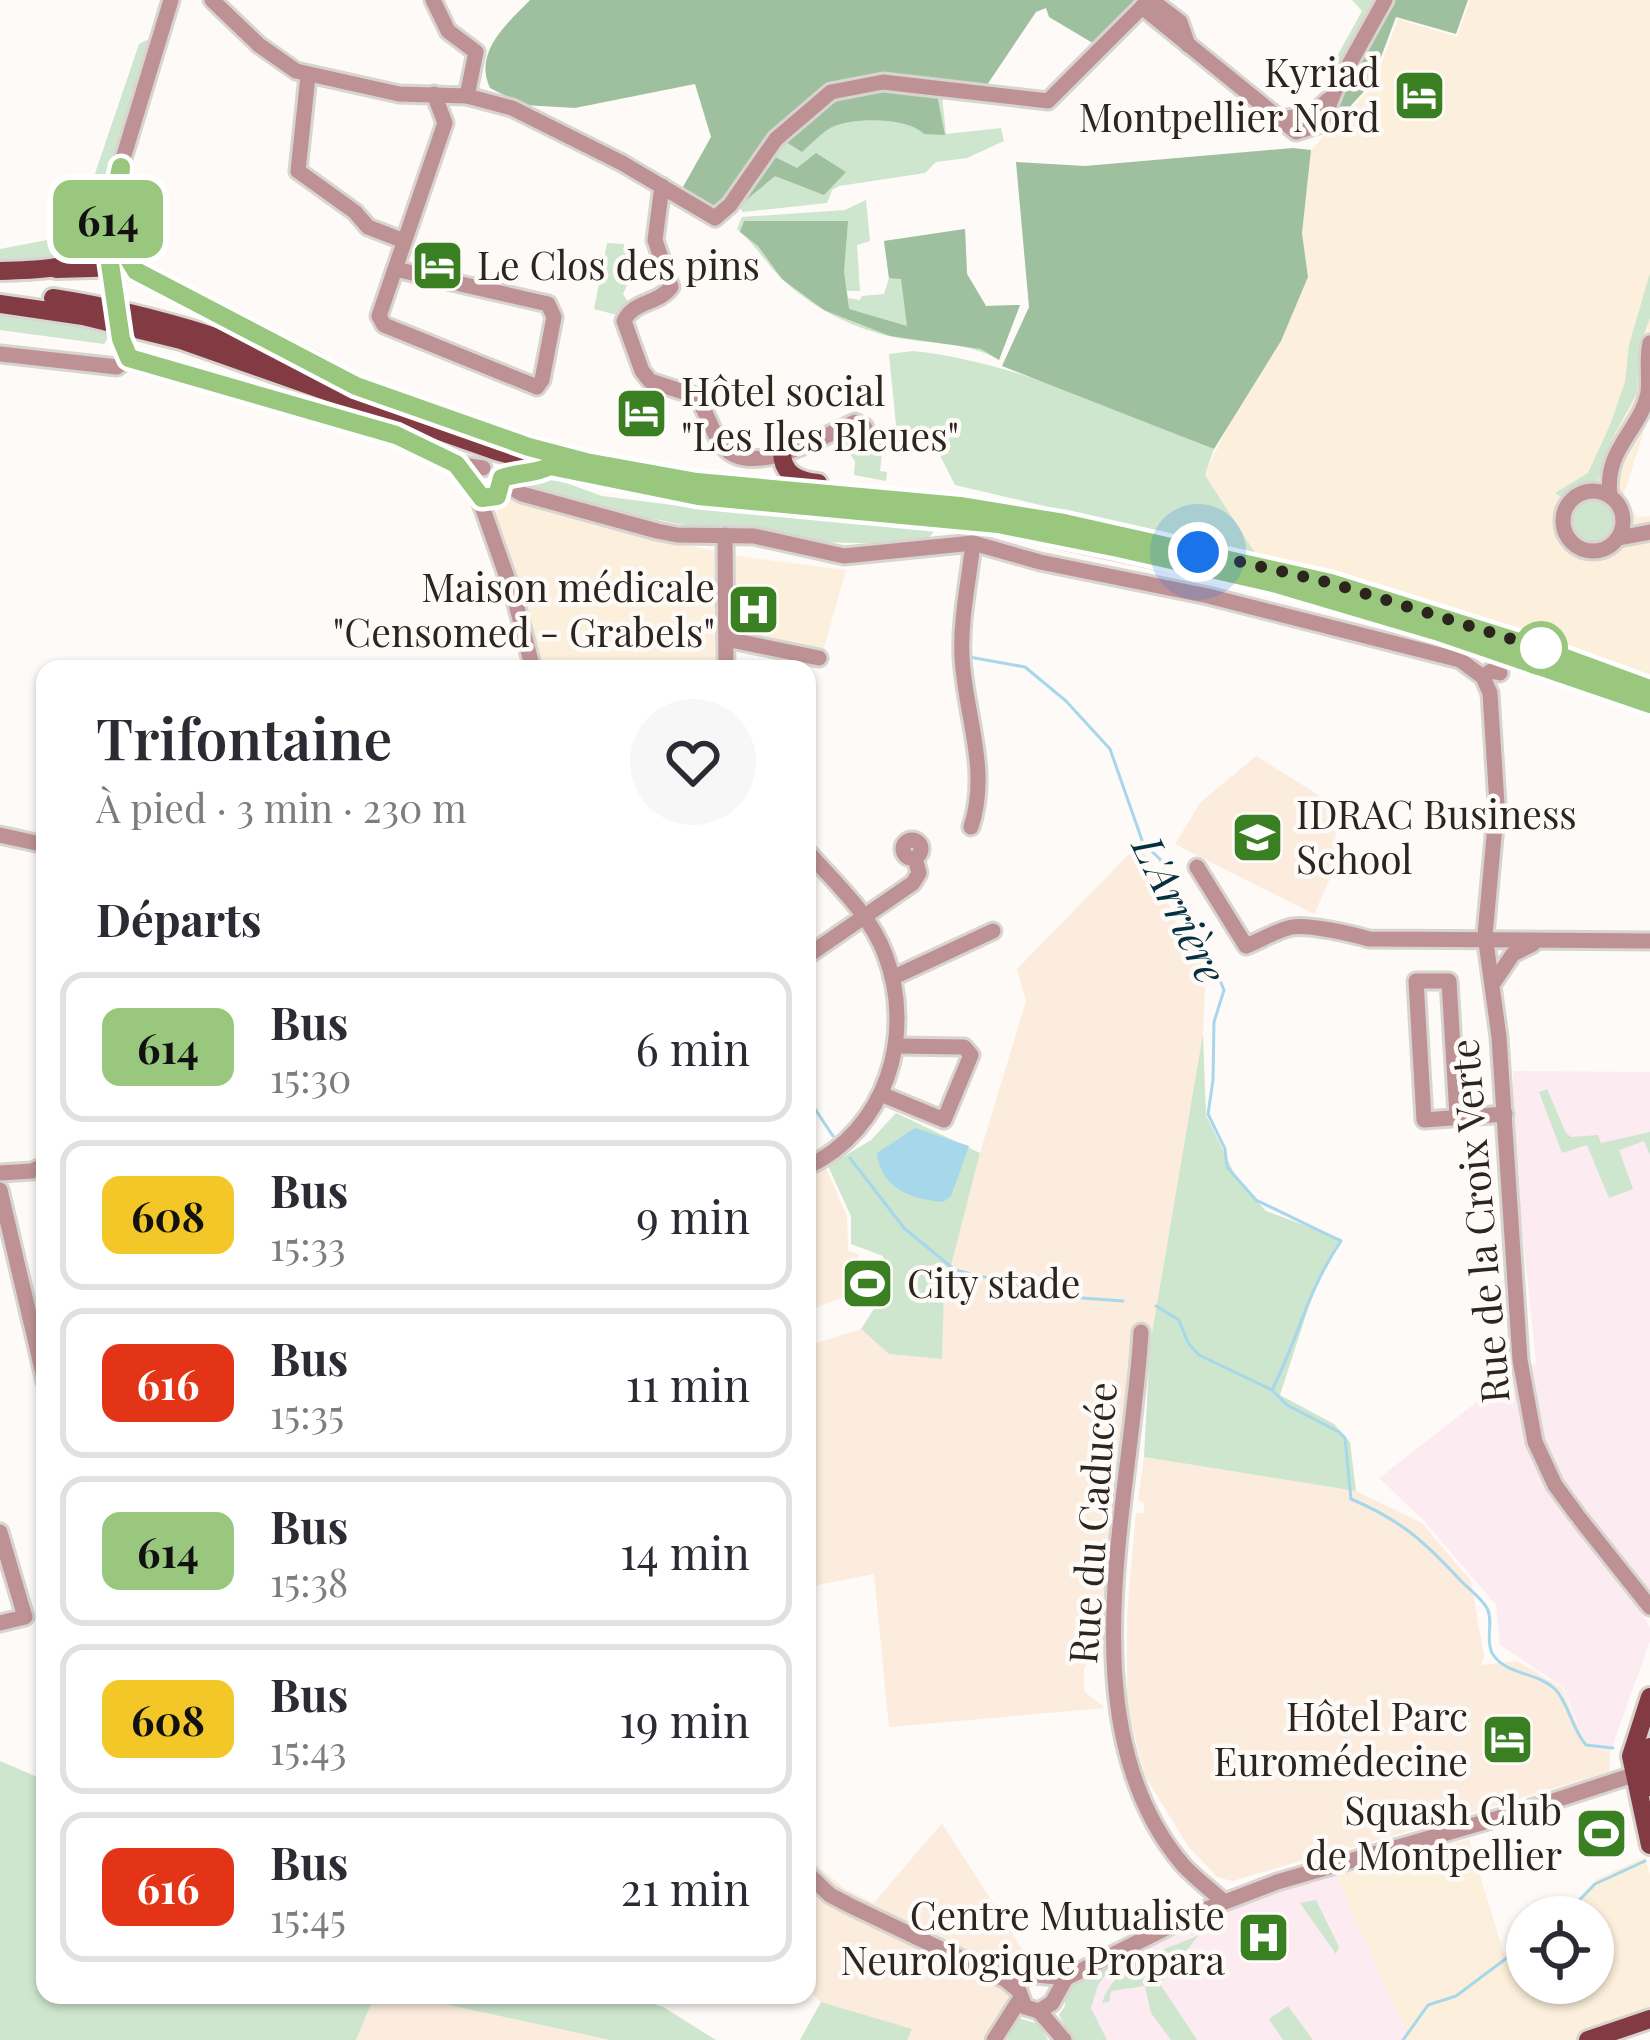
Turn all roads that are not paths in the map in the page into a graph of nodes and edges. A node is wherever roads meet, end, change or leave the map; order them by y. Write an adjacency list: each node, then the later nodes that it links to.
1 (212, 0): 5 (street)
2 (433, 0): 9 (street)
3 (1385, 0): 7 (street)
4 (172, 2): 11 (street)
5 (224, 6): 6 (street)
6 (308, 76): 8 (street); 13 (street)
7 (1336, 88): 10 (street); 10 (street)
8 (434, 94): 9 (street); 13 (street)
9 (467, 95): 12 (street)
10 (1279, 120): 12 (street)
11 (121, 167): 14 (main road); 17 (main road); 18 (street)
12 (662, 186): 27 (street)
13 (404, 241): 15 (street)
14 (56, 269): 16 (main road); 18 (main road)
15 (395, 269): 15 (street)
16 (0, 271)
17 (136, 271): 18 (main road); 24 (main road)
18 (110, 275): 22 (street, bridge)
19 (0, 292): 24 (main road)
20 (0, 304): 28 (main road)
21 (1650, 343): 25 (street)
22 (122, 351): 23 (street); 30 (street)
23 (0, 354)
24 (356, 386): 32 (main road)
25 (1649, 396): 29 (street)
26 (868, 436): 27 (street)
27 (782, 452): 32 (main road)
28 (550, 466): 30 (street); 46 (main road)
29 (1609, 471): 31 (street); 33 (street)
30 (490, 486): 36 (street); 41 (street)
31 (1590, 490): 33 (street); 37 (street)
32 (843, 494): 45 (main road)
33 (1610, 495): 34 (street)
34 (1624, 520): 35 (street); 37 (street)
35 (1647, 532): 37 (street)
36 (724, 535): 38 (street); 39 (street)
37 (1619, 538)
38 (973, 543): 44 (street); 47 (street)
39 (726, 639): 40 (street); 42 (street)
40 (818, 658)
41 (531, 660)
42 (726, 660)
43 (1500, 673): 44 (street)
44 (1483, 677): 56 (street, Rue de la Croix Verte)
45 (1650, 689)
46 (1650, 704)
47 (970, 827)
48 (0, 835): 49 (street)
49 (36, 842)
50 (915, 858): 53 (street)
51 (816, 861): 53 (street)
52 (1197, 867): 55 (street)
53 (864, 916): 59 (street); 61 (street)
54 (993, 931): 61 (street)
55 (1430, 940): 56 (street); 60 (street)
56 (1486, 940): 58 (street); 60 (street, Rue de la Croix Verte)
57 (1650, 941): 58 (street)
58 (1538, 943): 62 (street, Rue de la Croix Verte)
59 (816, 950)
60 (1490, 963): 62 (street, Rue de la Croix Verte)
61 (892, 978): 63 (street)
62 (1493, 982): 65 (street, Rue de la Croix Verte)
63 (897, 1046): 64 (street); 64 (street)
64 (881, 1094): 67 (street)
65 (1504, 1114): 66 (street); 74 (street, Rue de la Croix Verte)
66 (1457, 1116): 66 (street)
67 (816, 1162)
68 (36, 1170): 69 (street)
69 (0, 1173)
70 (0, 1190): 72 (street)
71 (1141, 1332): 82 (street, Rue du Caducée)
72 (36, 1344)
73 (0, 1532): 75 (street)
74 (1650, 1606)
75 (0, 1623)
76 (1650, 1696): 78 (main road)
77 (1649, 1752): 78 (main road); 79 (main road)
78 (1633, 1775): 80 (main road); 82 (street)
79 (1650, 1804)
80 (1650, 1845)
81 (816, 1882): 85 (street)
82 (1224, 1902): 84 (street)
83 (1046, 1978): 84 (street); 85 (street); 86 (street)
84 (1066, 1978): 86 (street)
85 (1017, 1992): 86 (street); 90 (street)
86 (1045, 2005): 89 (street)
87 (1650, 2019): 91 (main road)
88 (1650, 2029): 92 (main road)
89 (1059, 2032)
90 (994, 2040)
91 (1588, 2040)
92 (1618, 2040)

